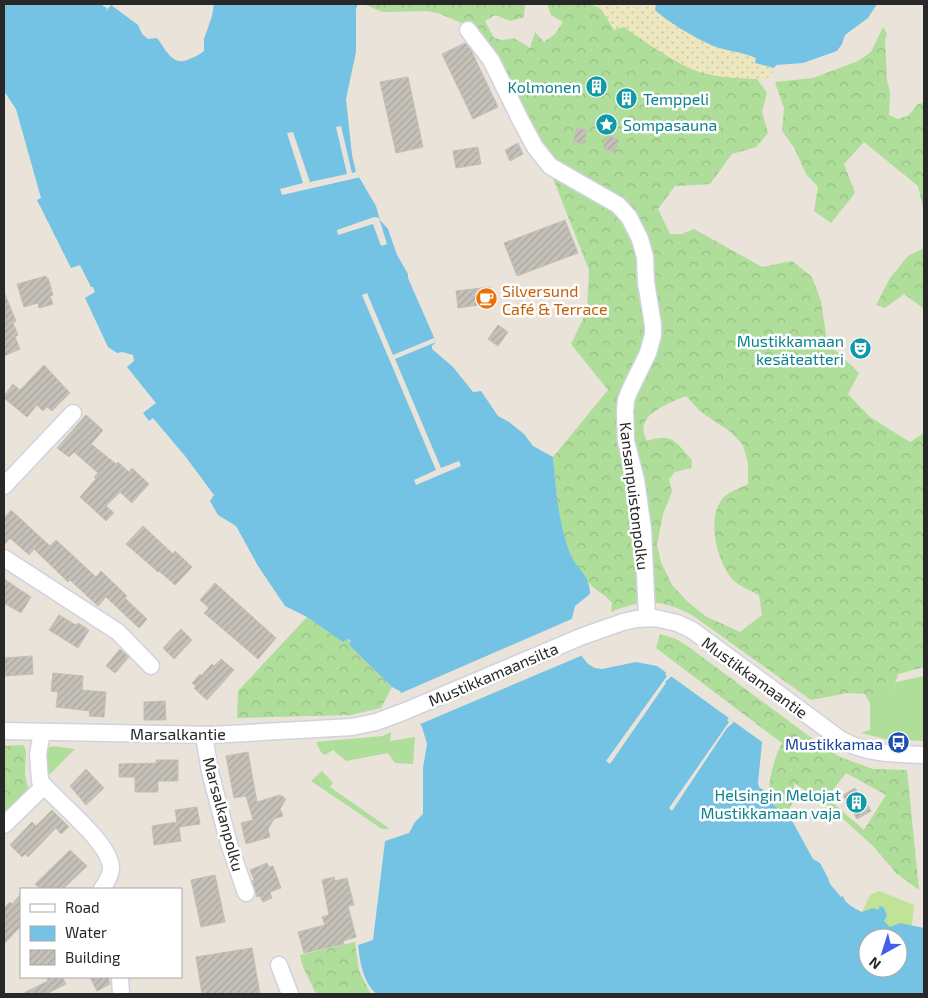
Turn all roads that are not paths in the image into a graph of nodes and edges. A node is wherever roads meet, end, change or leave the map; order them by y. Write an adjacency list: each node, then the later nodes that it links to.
1 (468, 30): 5 (street, Kansanpuistonpolku)
2 (73, 413): 3 (street)
3 (4, 486)
4 (4, 558): 7 (street)
5 (647, 618): 6 (street, Mustikkamaantie); 12 (street, Mustikkamaantie)
6 (583, 636): 8 (street, Mustikkamaansilta)
7 (151, 666)
8 (352, 727): 11 (street, Marsalkantie)
9 (4, 731): 10 (street, Marsalkantie)
10 (42, 732): 11 (street, Marsalkantie); 13 (street)
11 (204, 735): 16 (street, Marsalkanpolku)
12 (924, 755)
13 (44, 786): 14 (street); 15 (street)
14 (4, 825)
15 (103, 888)
16 (246, 893)
17 (279, 965): 20 (street)
18 (120, 978): 19 (street)
19 (121, 994)
20 (290, 994)

